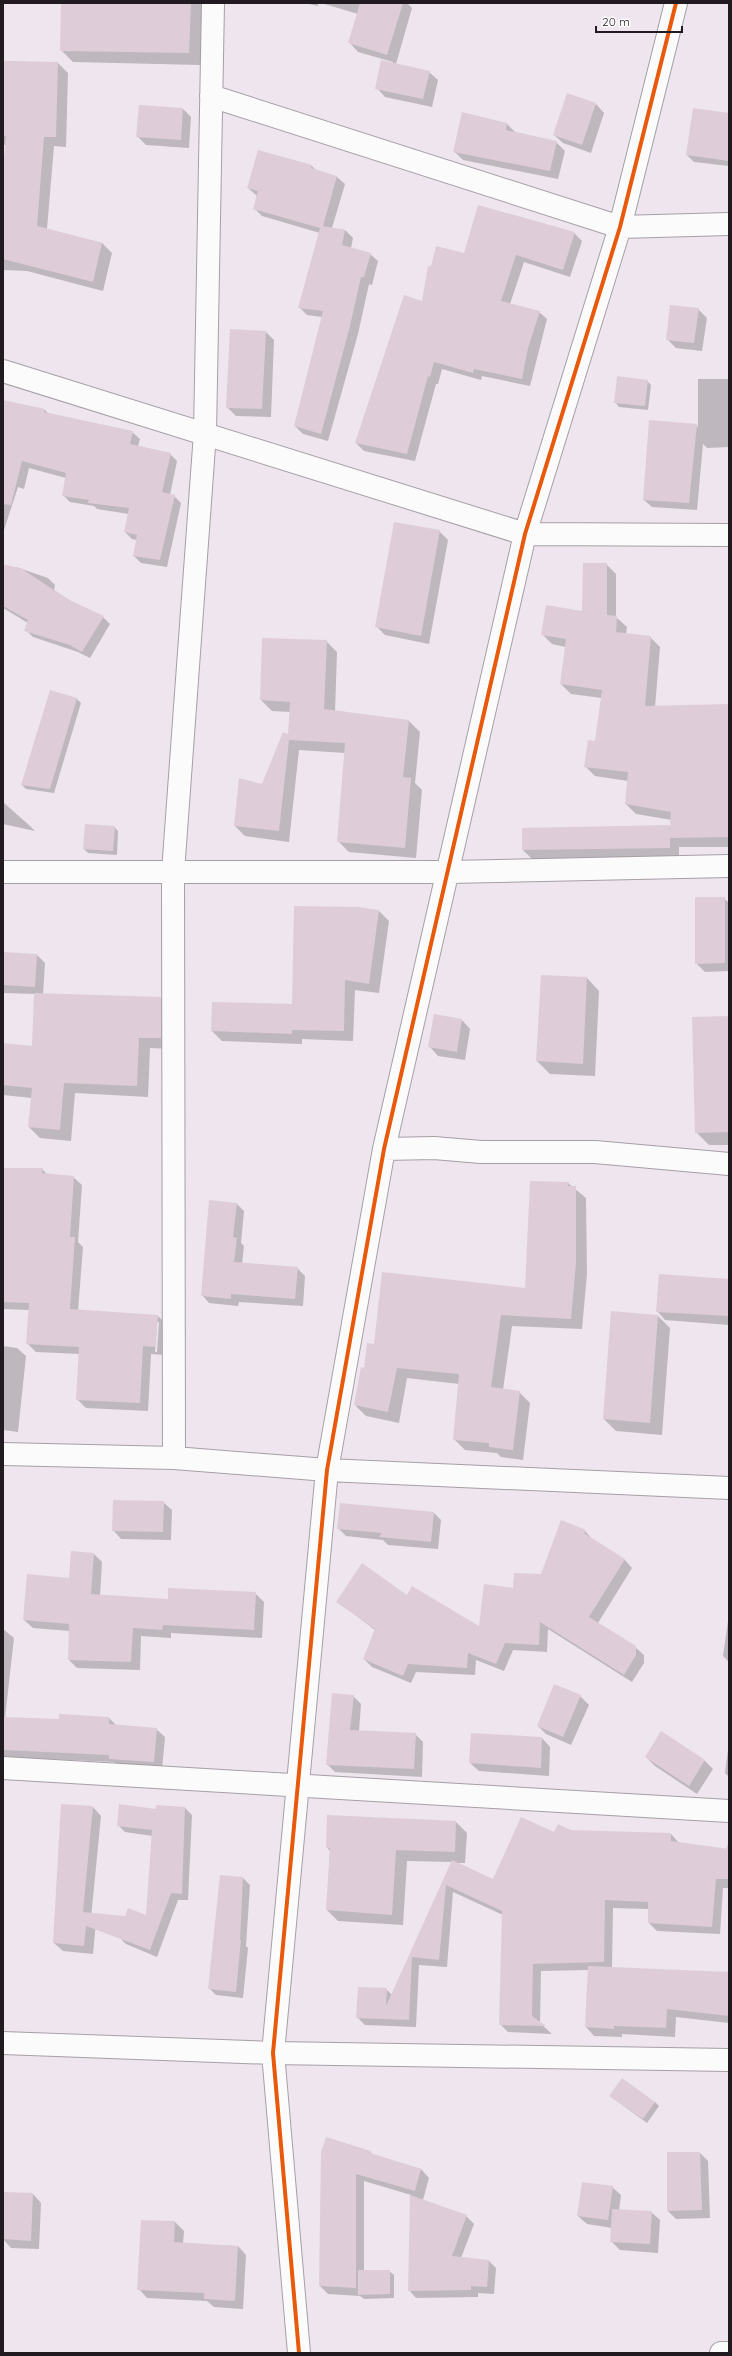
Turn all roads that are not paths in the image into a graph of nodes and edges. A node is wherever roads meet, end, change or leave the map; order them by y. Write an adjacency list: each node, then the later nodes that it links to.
1 (212, 3): 3 (street)
2 (676, 3): 5 (street)
3 (211, 96): 5 (street); 7 (street)
4 (729, 224): 5 (street)
5 (620, 227): 8 (street)
6 (3, 371): 7 (street)
7 (204, 433): 8 (street); 12 (street)
8 (525, 534): 9 (street); 13 (street)
9 (729, 535)
10 (729, 866): 13 (street)
11 (3, 872): 12 (street)
12 (174, 872): 13 (street); 17 (street)
13 (449, 872): 14 (street)
14 (384, 1149): 15 (street); 18 (street)
15 (729, 1164)
16 (3, 1454): 17 (street)
17 (174, 1458): 18 (street)
18 (327, 1470): 19 (street); 21 (street)
19 (729, 1488)
20 (3, 1768): 21 (street)
21 (296, 1785): 22 (street); 24 (street)
22 (729, 1811)
23 (3, 2044): 24 (street)
24 (273, 2053): 25 (street); 26 (street)
25 (729, 2060)
26 (299, 2353)
27 (721, 2353): 28 (street)
28 (729, 2353)

